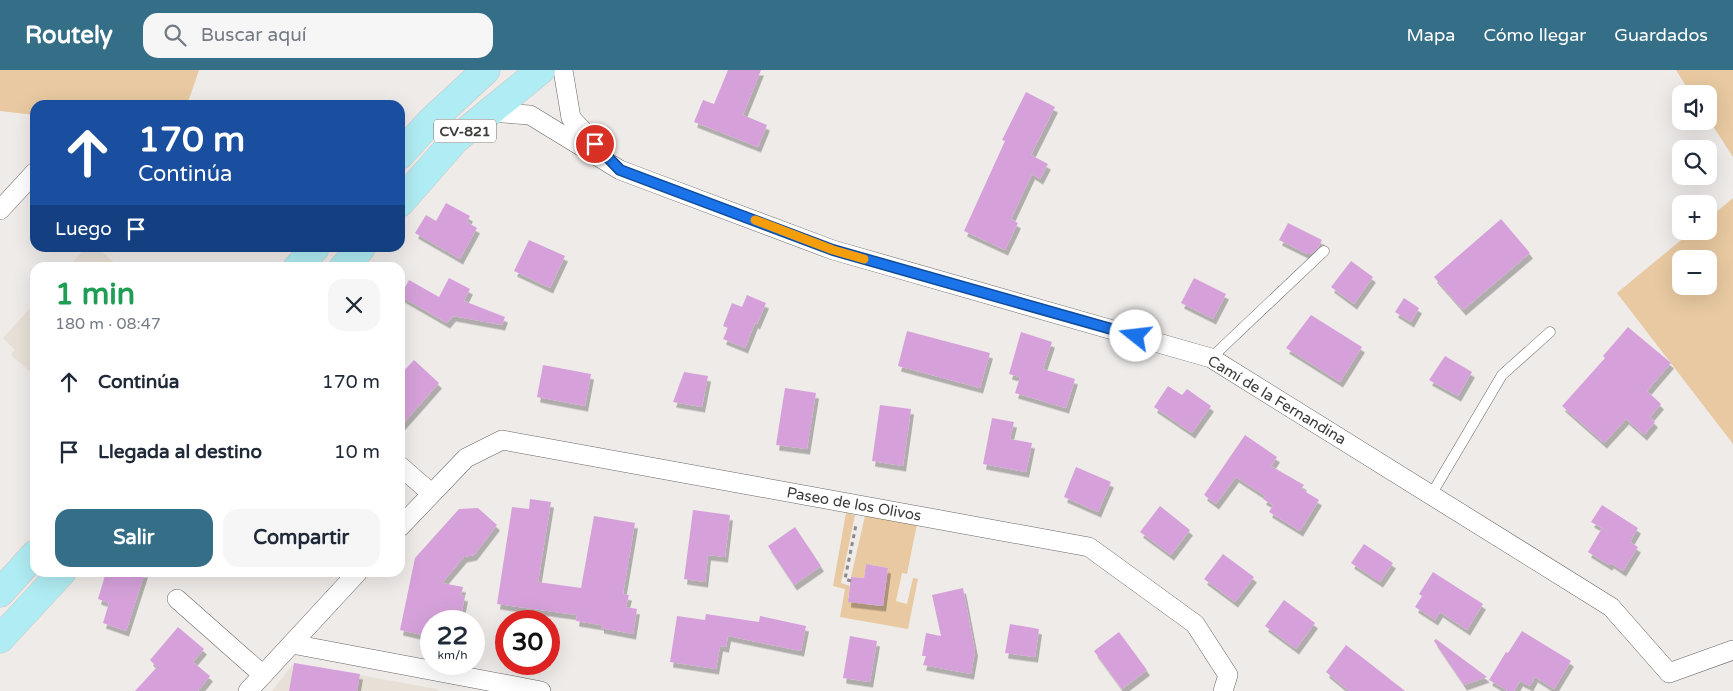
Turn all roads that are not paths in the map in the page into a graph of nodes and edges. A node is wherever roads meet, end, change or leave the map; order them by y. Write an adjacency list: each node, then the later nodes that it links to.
1 (486, 70): 5 (main road, CV-821)
2 (541, 70): 4 (main road, CV-821)
3 (564, 70): 6 (street)
4 (488, 112): 6 (street, Camí de la Fernandina); 8 (main road, CV-821)
5 (405, 150)
6 (620, 170): 16 (street, Camí de la Fernandina)
7 (30, 177): 9 (street)
8 (405, 196)
9 (0, 210)
10 (1324, 250): 16 (lane)
11 (311, 252): 13 (main road)
12 (357, 252): 14 (main road)
13 (302, 262)
14 (348, 262)
15 (1550, 332): 19 (lane)
16 (1211, 358): 19 (street, Camí de la Fernandina)
17 (405, 470): 18 (street)
18 (430, 493): 20 (street, Paseo de los Olivos); 33 (street, Paseo de los Olivos)
19 (1431, 495): 28 (street, Camí de la Fernandina)
20 (405, 521)
21 (30, 560): 24 (main road)
22 (57, 577): 26 (main road)
23 (353, 577): 27 (street)
24 (0, 593)
25 (177, 599): 29 (street)
26 (0, 639)
27 (292, 644): 29 (street); 30 (street)
28 (1733, 650)
29 (263, 675): 31 (street)
30 (464, 684): 32 (street)
31 (248, 691)
32 (541, 691)
33 (1223, 691)

